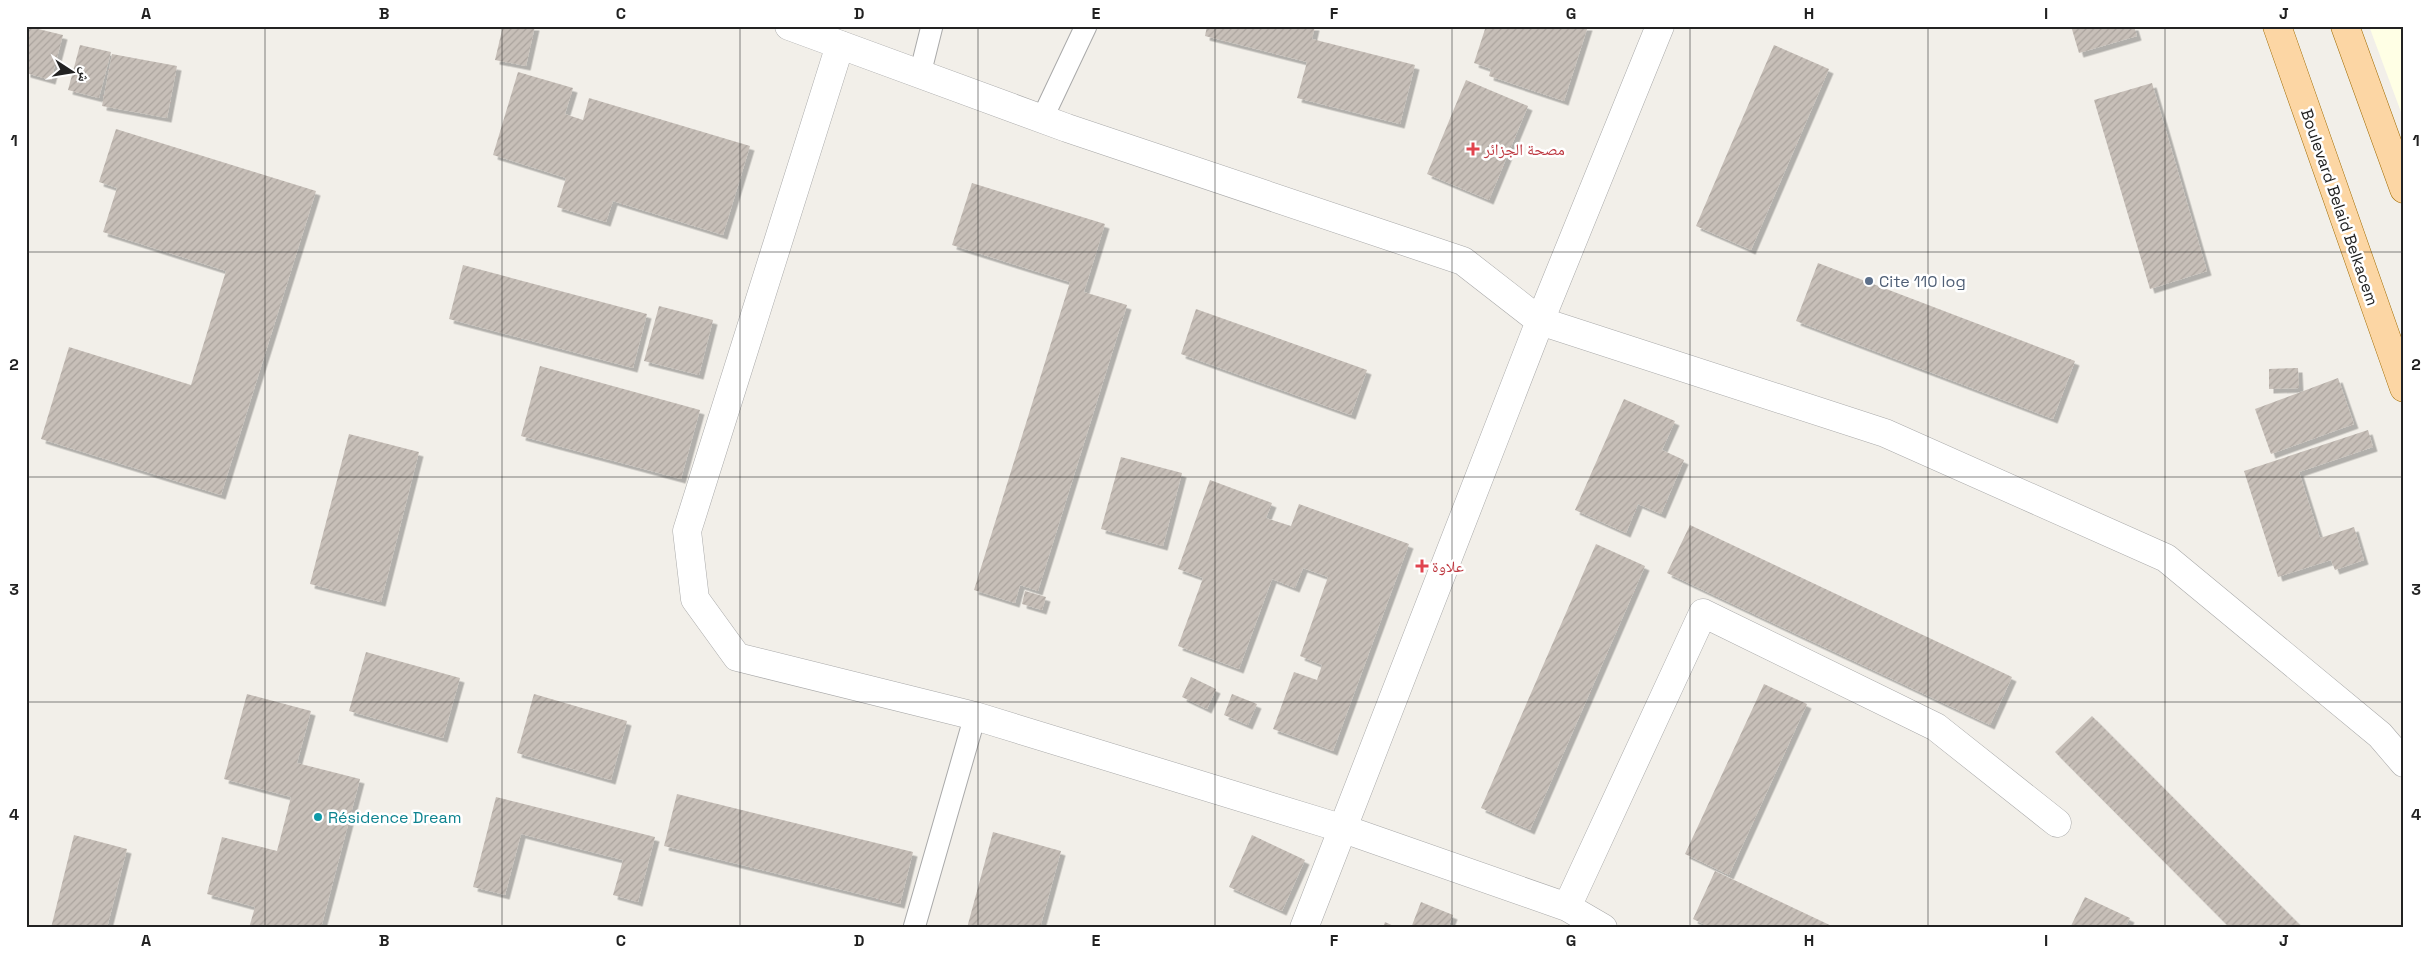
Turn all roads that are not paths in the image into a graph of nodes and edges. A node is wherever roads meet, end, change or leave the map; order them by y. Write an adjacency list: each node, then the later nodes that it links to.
1 (790, 26): 7 (street)
2 (932, 26): 8 (lane)
3 (1086, 26): 9 (lane)
4 (1660, 26): 11 (street)
5 (2277, 26): 12 (main road, Boulevard Belaid Belkacem)
6 (2345, 26): 10 (main road)
7 (840, 45): 8 (street); 13 (street)
8 (920, 74): 9 (street)
9 (1042, 119): 11 (street)
10 (2404, 189)
11 (1540, 321): 14 (street); 16 (street)
12 (2404, 388)
13 (975, 716): 16 (street); 18 (lane)
14 (2404, 763)
15 (2057, 823): 17 (street)
16 (1344, 829): 17 (street); 19 (street)
17 (1567, 907): 20 (street)
18 (914, 928)
19 (1304, 928)
20 (1603, 928)

